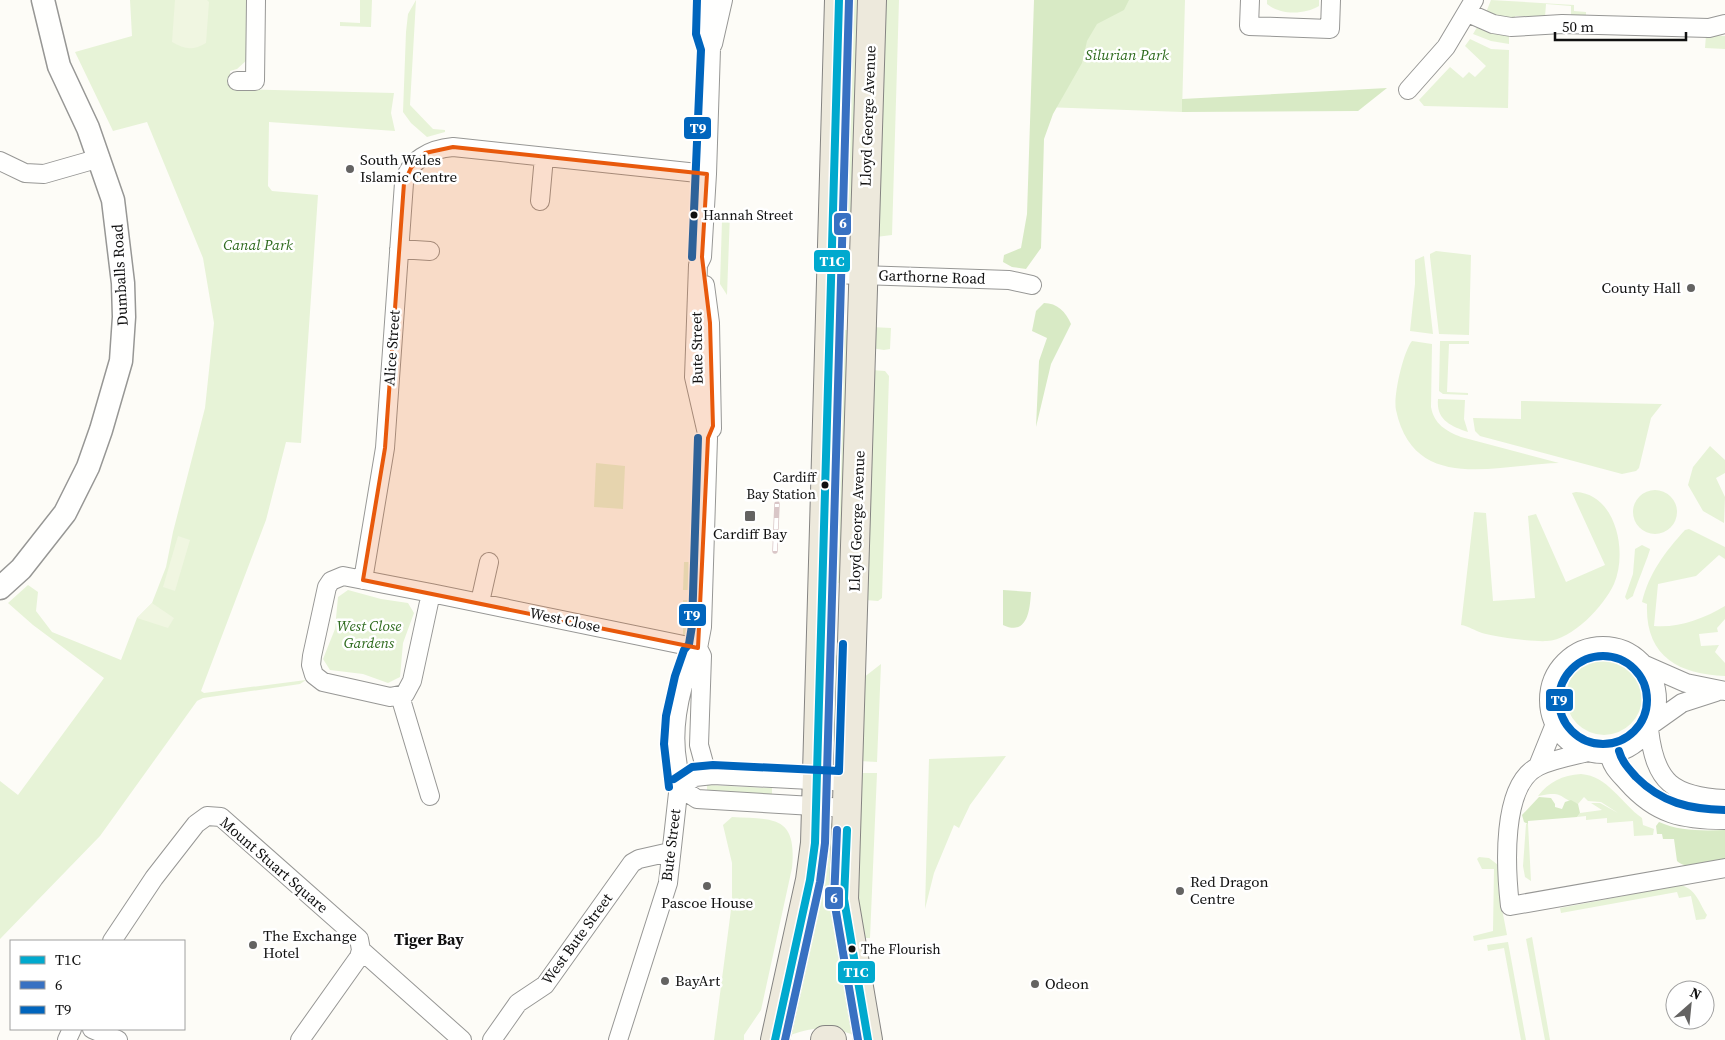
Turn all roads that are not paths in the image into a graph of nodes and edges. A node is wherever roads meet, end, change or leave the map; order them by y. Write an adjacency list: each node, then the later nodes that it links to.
1 (43, 0): 15 (street, Dumballs Road)
2 (256, 0): 12 (street)
3 (707, 0): 11 (street, Bute Street)
4 (723, 0): 11 (street, Bute Street)
5 (839, 0): 21 (main road, Lloyd George Avenue)
6 (872, 0): 22 (main road, Lloyd George Avenue)
7 (1250, 0): 8 (street)
8 (1331, 0)
9 (1471, 7): 10 (street); 13 (street)
10 (1725, 24)
11 (710, 49): 17 (street, Bute Street)
12 (237, 82)
13 (1408, 90)
14 (544, 157): 17 (street); 18 (street); 19 (street, Alice Street)
15 (100, 158): 16 (street); 26 (street, Dumballs Road)
16 (0, 161)
17 (707, 174): 29 (street, Bute Street)
18 (540, 201)
19 (399, 249): 20 (street); 25 (street, Alice Street)
20 (430, 251)
21 (831, 274): 22 (street, Garthorne Road); 39 (main road, Lloyd George Avenue)
22 (864, 275): 23 (street, Garthorne Road); 41 (main road, Lloyd George Avenue)
23 (1032, 284)
24 (489, 562): 28 (street)
25 (363, 580): 27 (street, West Close); 32 (street, West Close)
26 (0, 588)
27 (431, 593): 28 (street, West Close); 32 (street)
28 (480, 602): 29 (street, West Close)
29 (698, 648): 38 (street, Bute Street); 40 (street, Bute Street)
30 (1645, 666): 31 (street); 33 (street); 34 (street)
31 (1722, 691): 34 (street)
32 (400, 696): 42 (street)
33 (1554, 724): 35 (street); 37 (street)
34 (1650, 727): 36 (street); 43 (street)
35 (1588, 752): 36 (street); 37 (street)
36 (1609, 754): 45 (street)
37 (1538, 766): 47 (street)
38 (713, 776): 39 (street); 40 (street)
39 (816, 780): 41 (street); 44 (main road, Lloyd George Avenue)
40 (679, 787): 44 (street); 46 (street, Bute Street)
41 (848, 795): 44 (street); 59 (main road, Lloyd George Avenue)
42 (430, 796)
43 (1725, 799)
44 (816, 807): 56 (main road, Lloyd George Avenue)
45 (1725, 820)
46 (670, 852): 54 (street, West Bute Street); 55 (street, Bute Street)
47 (1725, 868)
48 (113, 940): 49 (street, Mount Stuart Square)
49 (361, 950): 52 (street); 53 (street, Mount Stuart Square)
50 (94, 1030): 51 (street)
51 (118, 1040)
52 (300, 1040)
53 (462, 1040)
54 (492, 1040)
55 (618, 1040)
56 (775, 1040)
57 (825, 1040): 58 (main road)
58 (832, 1040)
59 (868, 1040)

